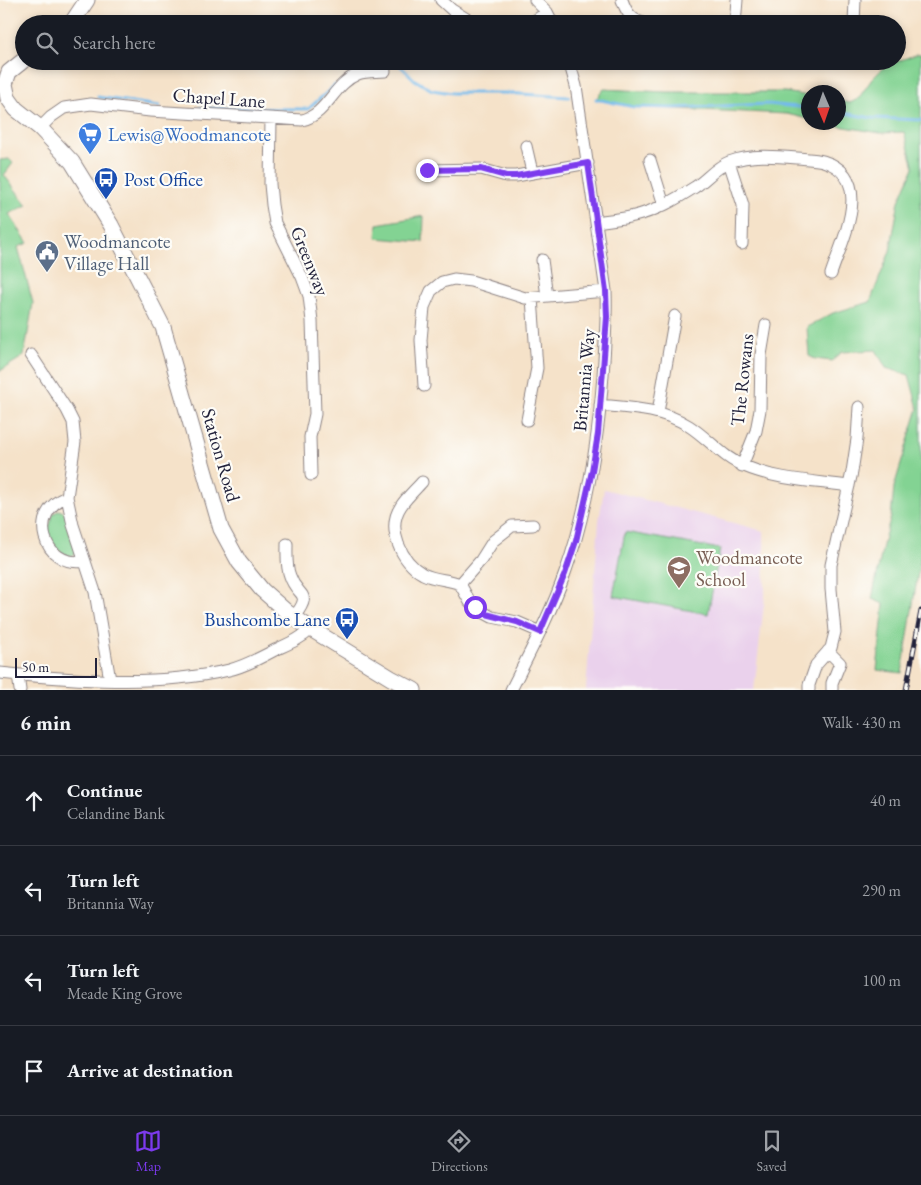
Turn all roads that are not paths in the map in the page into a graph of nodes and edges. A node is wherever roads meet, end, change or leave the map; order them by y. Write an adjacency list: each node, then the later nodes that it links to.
1 (87, 0): 8 (street)
2 (441, 0): 9 (street)
3 (535, 0): 7 (street)
4 (622, 0): 12 (street)
5 (737, 0): 13 (street)
6 (856, 0): 14 (street)
7 (546, 12): 10 (street); 11 (street)
8 (77, 15)
9 (461, 15)
10 (542, 15)
11 (548, 15)
12 (629, 15)
13 (736, 15)
14 (855, 15)
15 (15, 66): 18 (street)
16 (572, 70): 26 (street, Britannia Way)
17 (385, 72): 21 (street, Chapel Lane)
18 (4, 74): 20 (street)
19 (0, 102): 20 (street)
20 (16, 109): 22 (street, Station Road)
21 (271, 119): 22 (street, Chapel Lane); 46 (street, Greenway)
22 (40, 128): 54 (street, Station Road)
23 (526, 146): 28 (street)
24 (650, 160): 29 (street)
25 (729, 162): 29 (street); 31 (street); 33 (street)
26 (588, 163): 28 (street); 30 (street, Britannia Way)
27 (427, 170): 28 (street)
28 (532, 172)
29 (664, 205): 30 (street)
30 (596, 222): 34 (street, Britannia Way)
31 (742, 244)
32 (542, 260): 35 (street)
33 (831, 274)
34 (606, 291): 35 (street); 41 (street, Britannia Way)
35 (548, 296): 36 (street)
36 (532, 298): 40 (street); 44 (street)
37 (675, 316): 43 (street)
38 (766, 325): 45 (street, The Rowans)
39 (31, 355): 49 (street)
40 (424, 386)
41 (600, 405): 43 (street); 56 (street, Britannia Way)
42 (859, 407): 48 (street)
43 (658, 412): 45 (street)
44 (527, 420)
45 (742, 466): 48 (street)
46 (311, 475)
47 (422, 482): 53 (street)
48 (849, 486): 57 (street)
49 (67, 497): 52 (street); 52 (street)
50 (533, 525): 53 (street)
51 (287, 544): 54 (street)
52 (85, 561): 60 (street)
53 (460, 584): 56 (street)
54 (294, 617): 55 (street, Station Road)
55 (311, 629): 60 (street); 62 (street, Station Road)
56 (540, 632): 63 (street, Britannia Way)
57 (828, 651): 64 (street); 65 (street)
58 (0, 673): 59 (street)
59 (18, 675): 60 (street); 61 (street)
60 (110, 680)
61 (20, 690)
62 (414, 690)
63 (511, 690)
64 (809, 690)
65 (832, 690)

